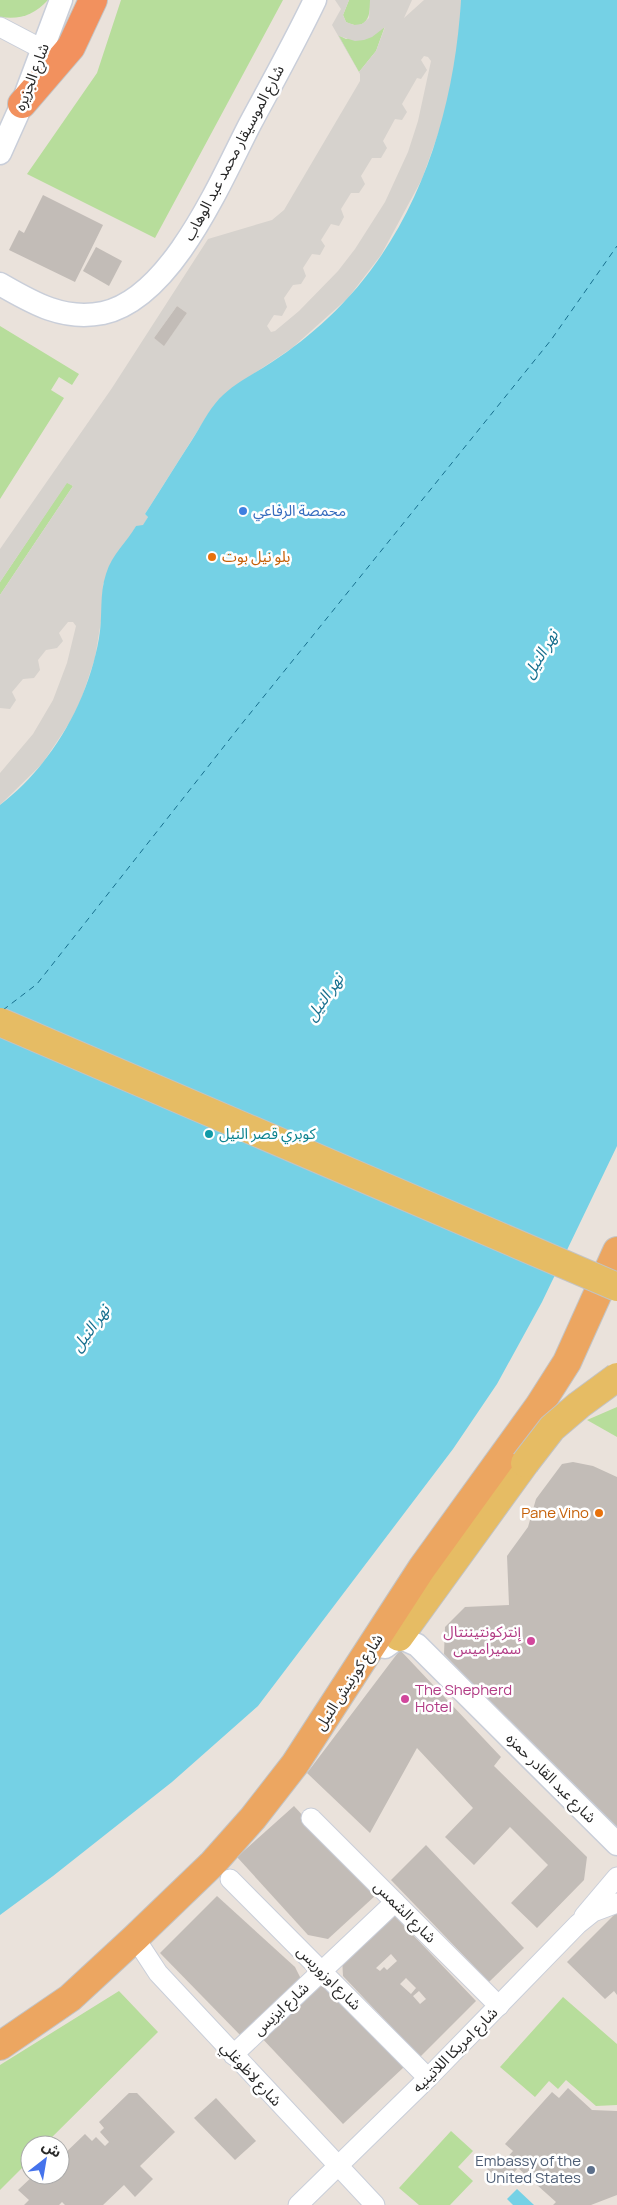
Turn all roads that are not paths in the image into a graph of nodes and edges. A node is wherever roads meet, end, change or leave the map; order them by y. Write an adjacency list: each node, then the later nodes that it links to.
1 (61, 0): 5 (street, شارع الجزيره)
2 (93, 0): 6 (highway)
3 (315, 0): 8 (street, شارع الموسيقار محمد عبد الوهاب)
4 (0, 27): 5 (street)
5 (42, 49): 6 (street, شارع الجزيره)
6 (22, 104): 7 (street, شارع الجزيره)
7 (0, 153)
8 (0, 284)
9 (0, 1022): 12 (main road, bridge)
10 (0, 1042): 13 (main road)
11 (617, 1251): 16 (highway, شارع كورنيش النيل)
12 (617, 1287)
13 (617, 1307)
14 (617, 1377): 15 (main road, bridge)
15 (399, 1637): 16 (street); 18 (street, شارع عبد القادر حمزه)
16 (350, 1680): 24 (highway, شارع كورنيش النيل)
17 (311, 1818): 21 (street, شارع الشمس)
18 (617, 1844)
19 (617, 1877): 23 (street)
20 (230, 1879): 25 (street, شارع اوزوريس)
21 (395, 1902): 25 (street, شارع ايزيس); 26 (street, شارع الشمس)
22 (617, 1903): 23 (street, شارع امريكا اللاتينيه)
23 (578, 1924): 26 (street, شارع امريكا اللاتينيه)
24 (135, 1938): 27 (highway, شارع كورنيش النيل); 28 (street, شارع لاظوغلي)
25 (322, 1971): 28 (street, شارع ايزيس); 29 (street, شارع اوزوريس)
26 (499, 2006): 29 (street, شارع امريكا اللاتينيه)
27 (0, 2046)
28 (233, 2055): 30 (street, شارع لاظوغلي)
29 (428, 2078): 30 (street, شارع امريكا اللاتينيه)
30 (336, 2166): 31 (street, شارع امريكا اللاتينيه); 32 (street, شارع لاظوغلي)
31 (298, 2205)
32 (375, 2205)

